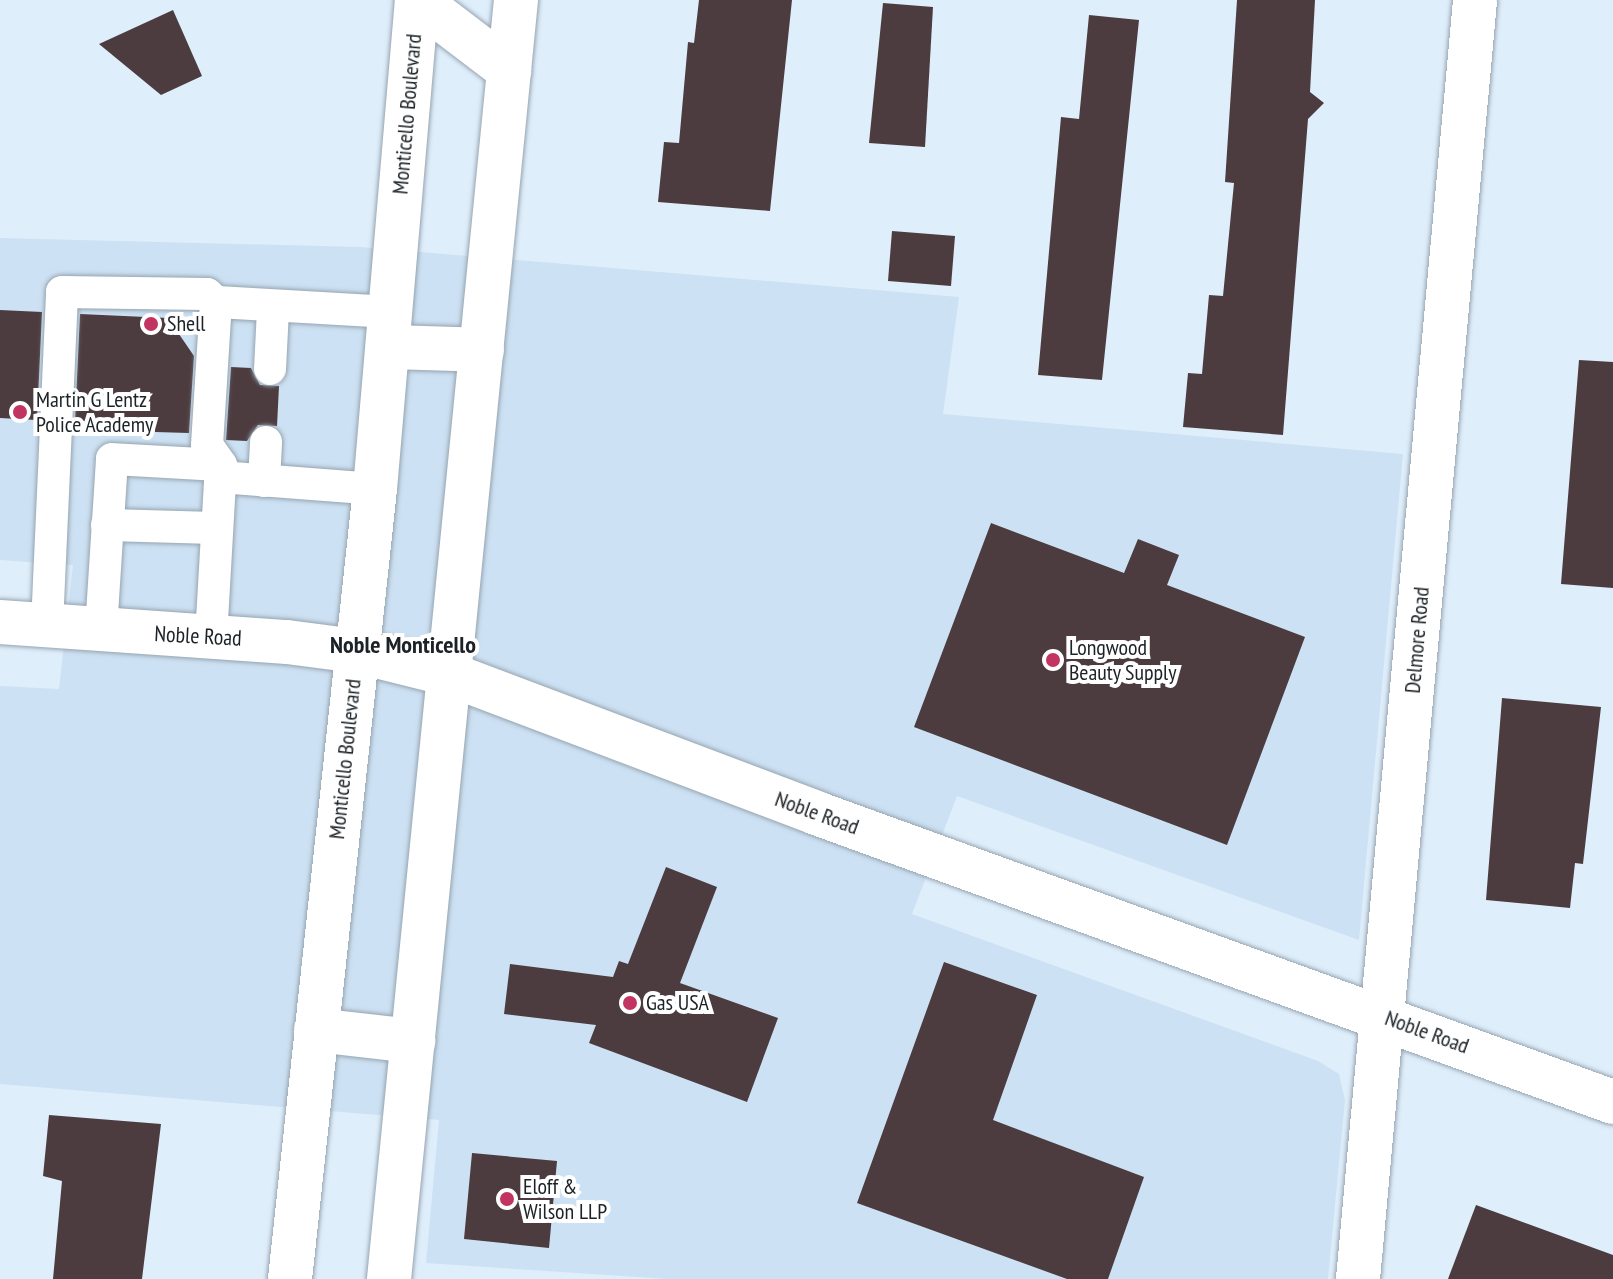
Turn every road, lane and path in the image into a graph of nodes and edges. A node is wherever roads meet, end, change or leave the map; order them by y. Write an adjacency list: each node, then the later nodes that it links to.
1 (417, 0): 4 (main road); 7 (main road, Monticello Boulevard)
2 (516, 0): 4 (main road)
3 (1475, 0): 22 (main road, Delmore Road)
4 (509, 70): 8 (main road)
5 (216, 302): 6 (lane); 11 (lane); 17 (lane)
6 (273, 309): 7 (lane); 9 (lane)
7 (390, 330): 8 (main road); 13 (main road, Monticello Boulevard)
8 (482, 350): 21 (main road)
9 (270, 369)
10 (266, 442): 12 (lane)
11 (220, 471): 12 (lane); 14 (lane); 15 (lane)
12 (264, 481): 13 (lane)
13 (375, 489): 20 (main road, Monticello Boulevard)
14 (107, 525): 15 (lane); 18 (lane)
15 (216, 528): 19 (lane)
16 (0, 622): 17 (main road, Noble Road)
17 (47, 625): 18 (main road, Noble Road)
18 (101, 630): 19 (main road, Noble Road)
19 (211, 638): 20 (main road, Noble Road)
20 (356, 651): 21 (main road, Noble Road); 23 (main road, Monticello Boulevard)
21 (449, 674): 22 (main road, Noble Road); 24 (main road)
22 (1386, 1017): 25 (main road, Noble Road); 28 (main road, Delmore Road)
23 (316, 1030): 24 (main road); 26 (main road, Monticello Boulevard)
24 (413, 1041): 27 (main road)
25 (1613, 1102)
26 (290, 1279)
27 (389, 1279)
28 (1358, 1279)

